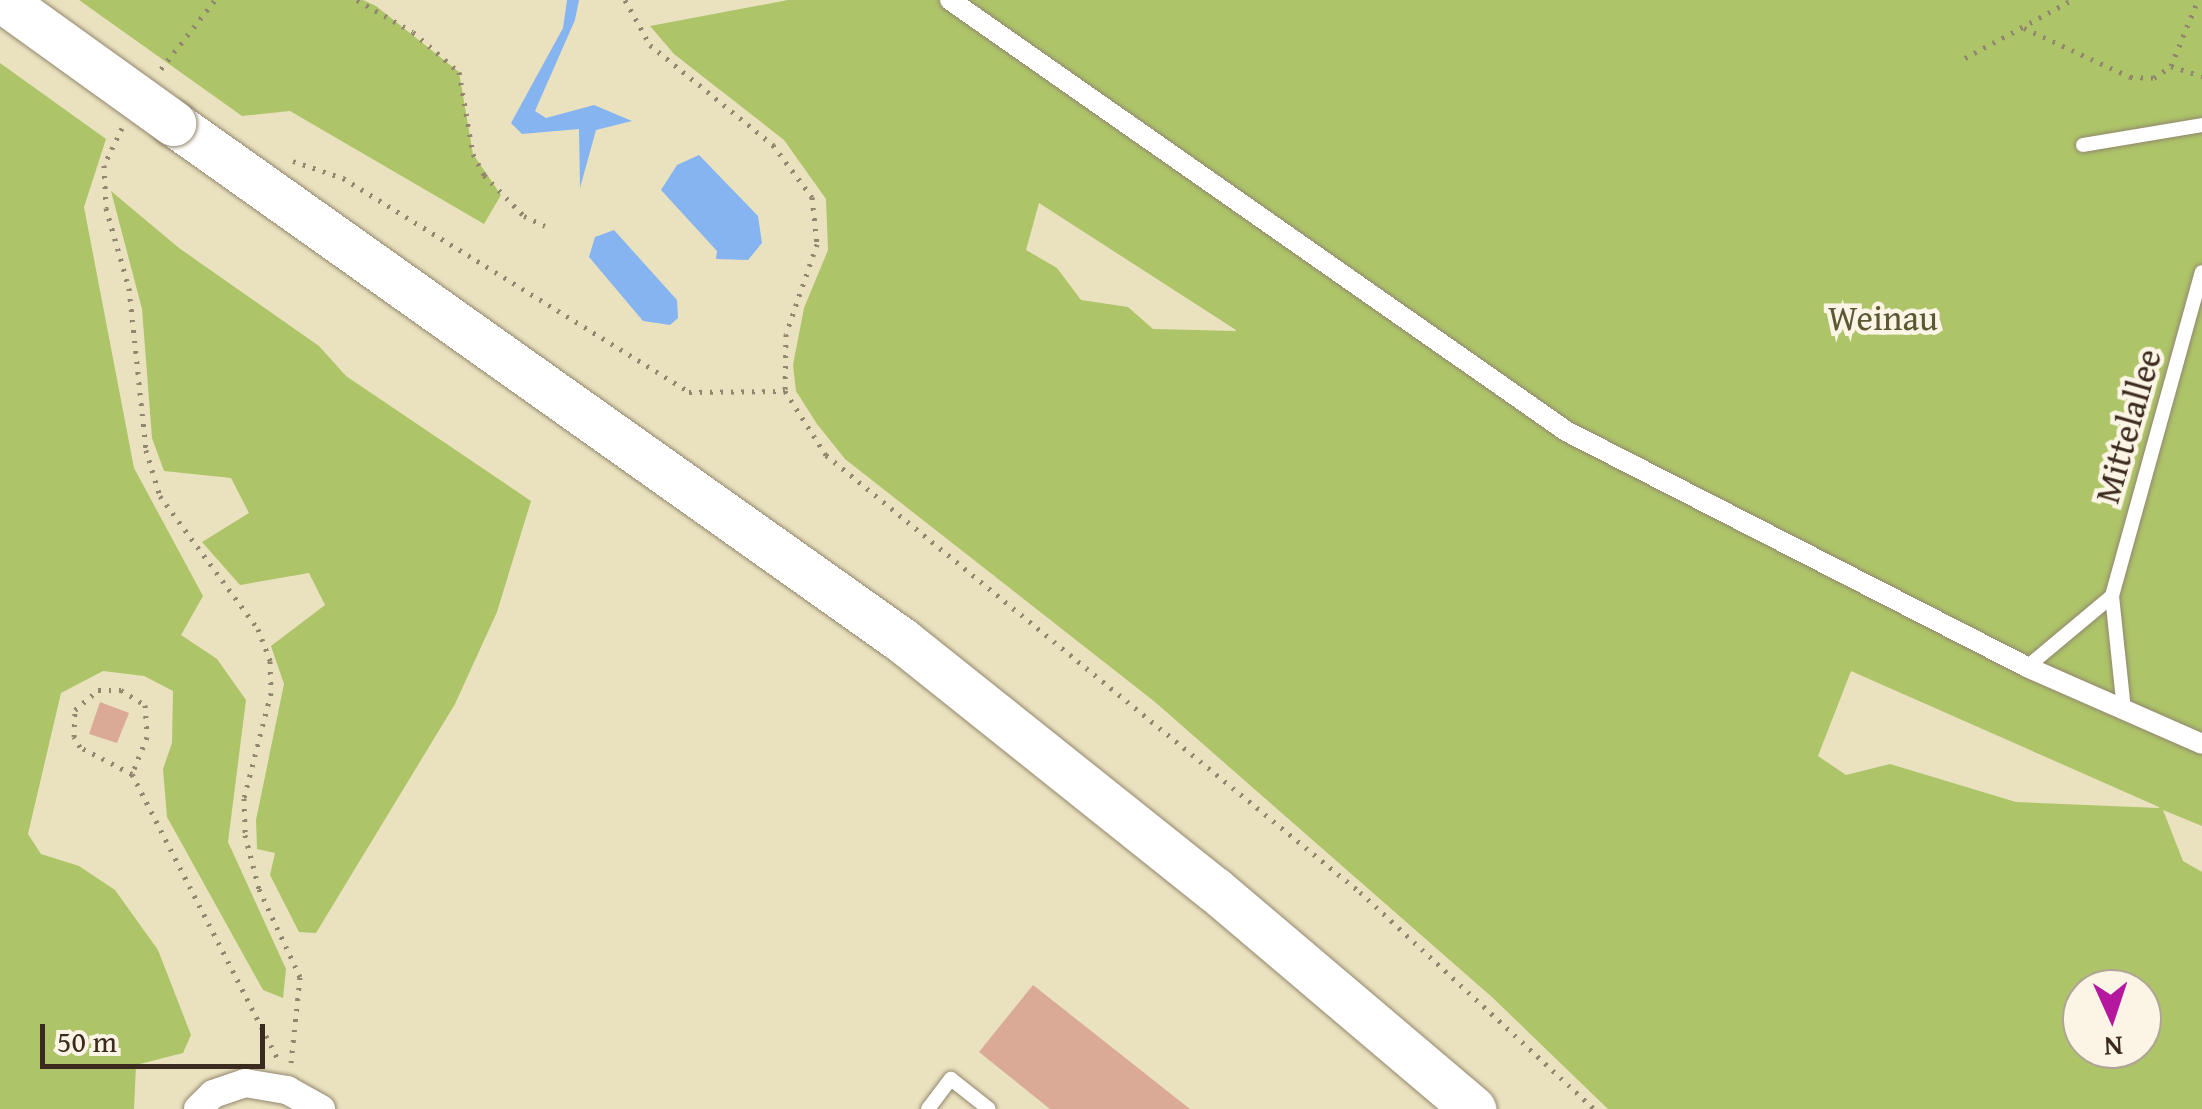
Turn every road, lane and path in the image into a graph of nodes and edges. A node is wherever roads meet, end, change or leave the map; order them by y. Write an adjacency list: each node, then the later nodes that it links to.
1 (2, 0): 30 (highway, bridge)
2 (215, 0): 9 (path)
3 (357, 0): 17 (path)
4 (625, 0): 19 (path)
5 (950, 0): 21 (street)
6 (2072, 0): 8 (path)
7 (2198, 0): 11 (path)
8 (2024, 28): 10 (path); 11 (path)
9 (169, 58)
10 (1964, 58)
11 (2171, 66): 12 (path)
12 (2202, 76)
13 (128, 115): 25 (path)
14 (2202, 124): 15 (lane)
15 (2084, 145)
16 (274, 154): 19 (path)
17 (545, 226)
18 (2202, 272): 20 (lane, Mittelallee)
19 (785, 390): 31 (path)
20 (2112, 596): 21 (lane); 22 (lane, Mittelallee)
21 (2027, 667): 22 (street)
22 (2124, 710): 23 (street)
23 (2202, 744)
24 (132, 774): 24 (path); 25 (path)
25 (287, 1090): 26 (street); 27 (street)
26 (198, 1109)
27 (321, 1109)
28 (928, 1109): 29 (lane)
29 (988, 1109)
30 (1473, 1109)
31 (1594, 1109)

